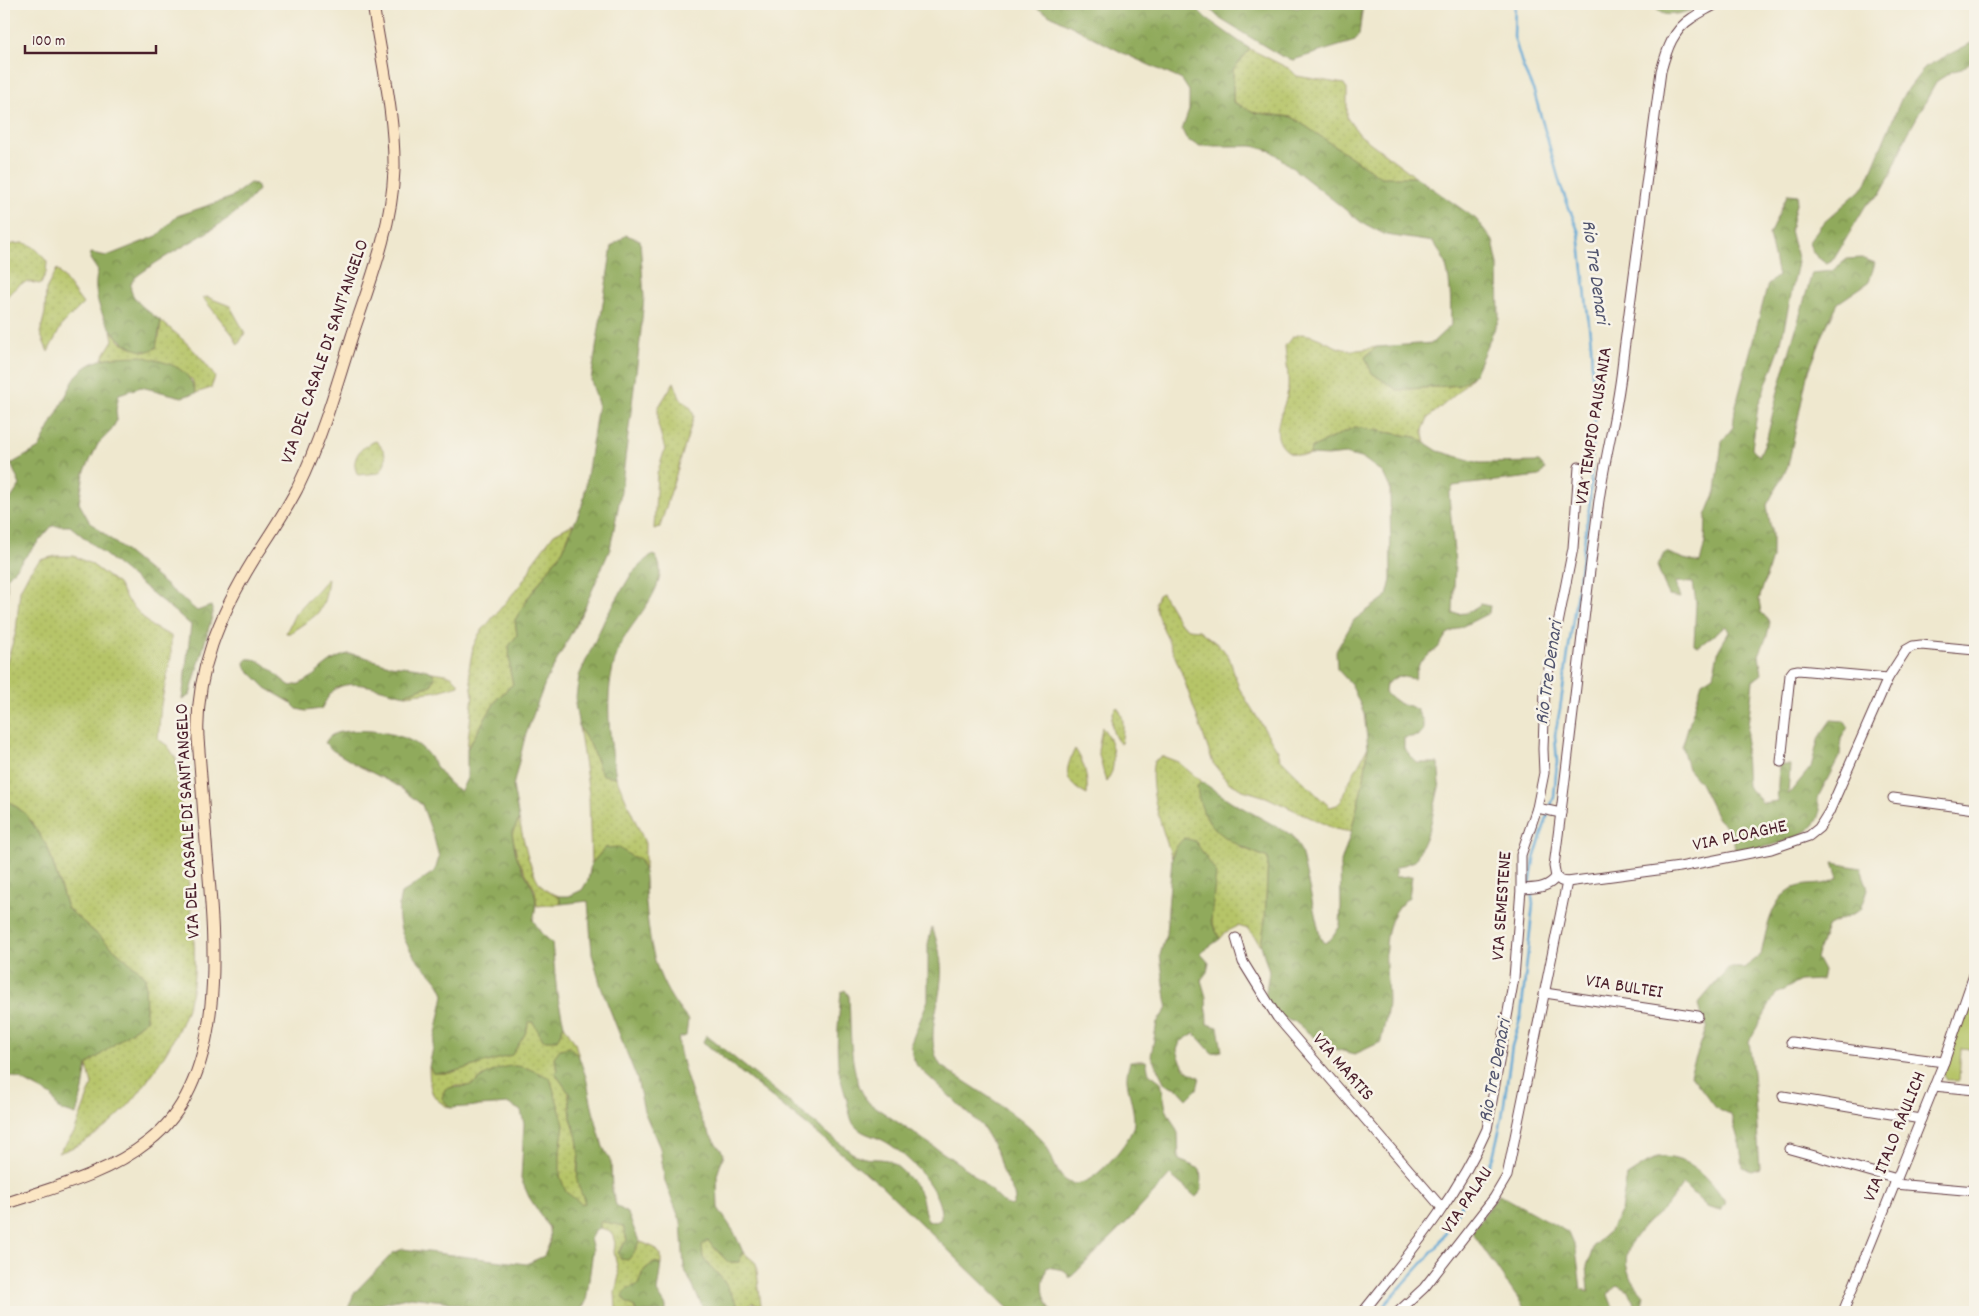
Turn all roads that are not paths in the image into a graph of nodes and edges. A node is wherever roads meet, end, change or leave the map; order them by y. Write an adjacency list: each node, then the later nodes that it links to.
1 (373, 4): 28 (main road, VIA DEL CASALE DI SANT'ANGELO)
2 (1716, 4): 10 (street, VIA TEMPIO PAUSANIA)
3 (1579, 467): 8 (street, VIA SEMESTENE)
4 (1975, 650): 5 (street, VIA PLOAGHE)
5 (1888, 678): 6 (street); 12 (street, VIA PLOAGHE)
6 (1781, 762)
7 (1893, 798): 9 (street)
8 (1537, 808): 10 (street); 13 (street, VIA SEMESTENE)
9 (1975, 809)
10 (1561, 813): 11 (street, VIA TEMPIO PAUSANIA)
11 (1556, 877): 12 (street); 13 (street)
12 (1567, 882): 16 (street, VIA PALAU)
13 (1521, 889): 29 (street, VIA SEMESTENE)
14 (1236, 938): 29 (street, VIA MARTIS)
15 (1975, 972): 17 (street, VIA ITALO RAULICH)
16 (1545, 993): 18 (street, VIA BULTEI); 31 (street, VIA PALAU)
17 (1971, 1000): 20 (street, VIA ITALO RAULICH)
18 (1698, 1016)
19 (1791, 1042): 20 (street)
20 (1944, 1062): 21 (street, VIA ITALO RAULICH)
21 (1934, 1086): 22 (street); 24 (street, VIA ITALO RAULICH)
22 (1975, 1090)
23 (1783, 1096): 24 (street)
24 (1921, 1119): 26 (street, VIA ITALO RAULICH)
25 (1790, 1149): 26 (street)
26 (1896, 1182): 27 (street); 32 (street, VIA ITALO RAULICH)
27 (1975, 1191)
28 (4, 1204)
29 (1442, 1208): 30 (street, VIA SEMESTENE)
30 (1363, 1312)
31 (1398, 1312)
32 (1842, 1312)

